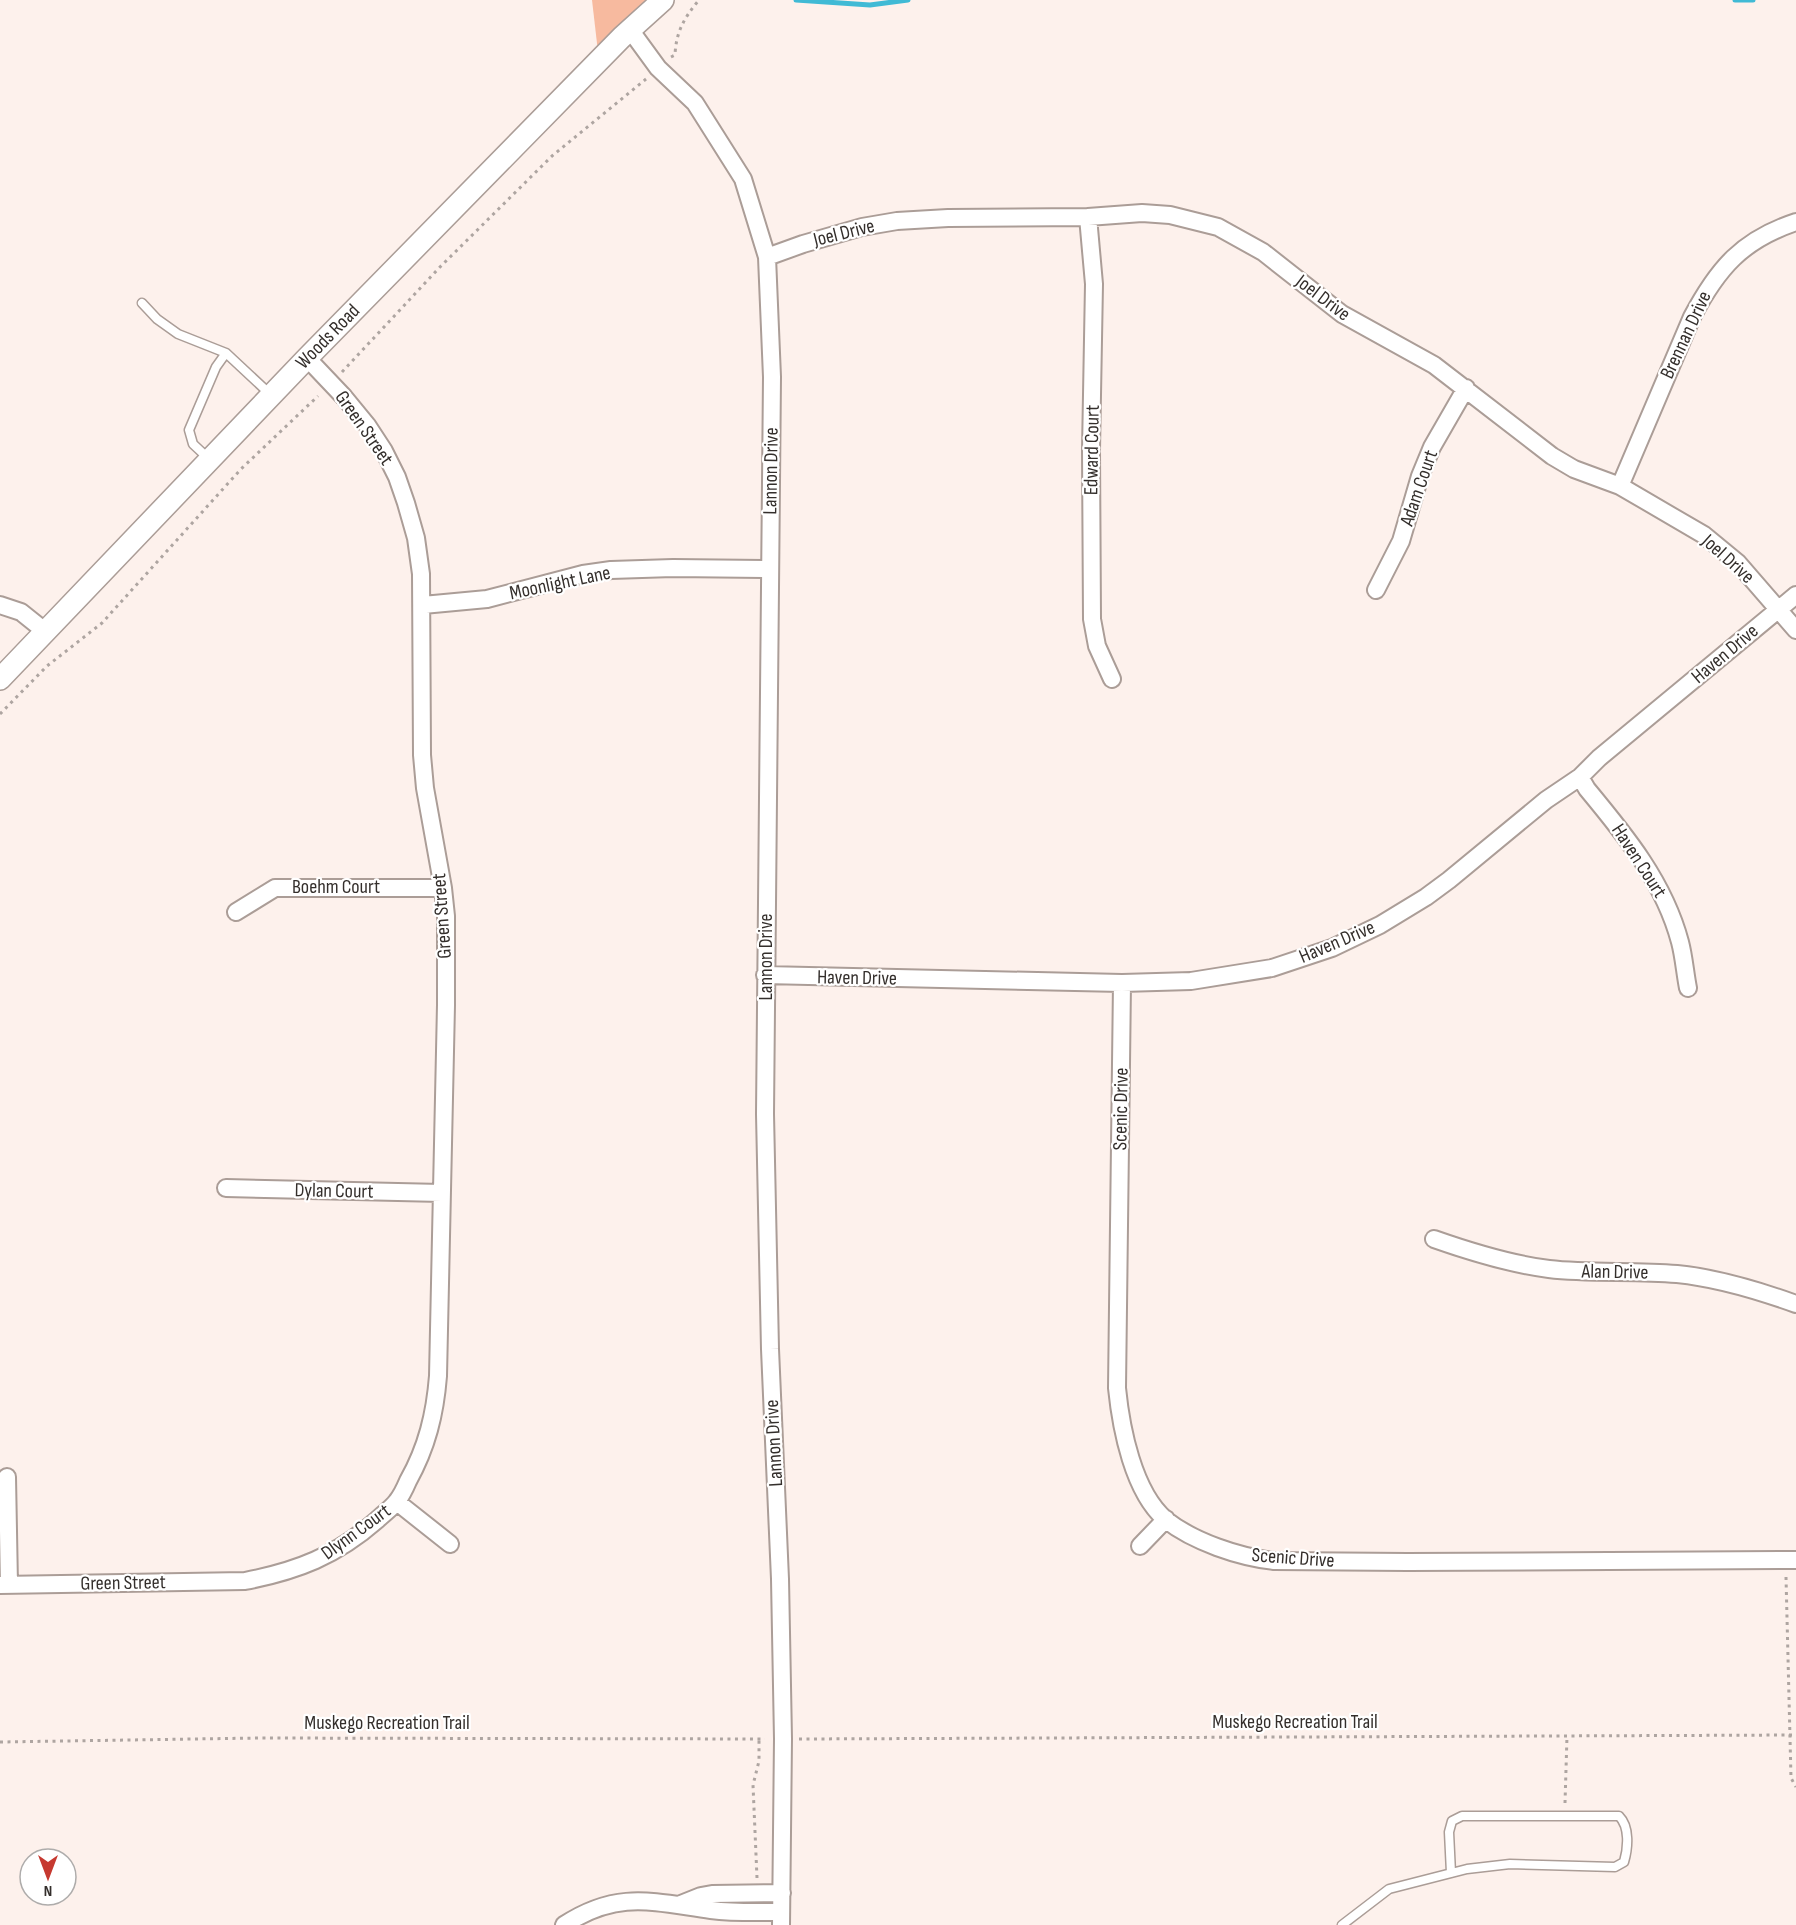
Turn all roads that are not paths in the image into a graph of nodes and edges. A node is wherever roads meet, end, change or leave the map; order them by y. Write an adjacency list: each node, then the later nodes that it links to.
1 (663, 0): 2 (street, Woods Road)
2 (631, 31): 5 (street, Lannon Drive); 8 (street, Woods Road)
3 (1088, 217): 5 (street, Joel Drive); 9 (street, Joel Drive); 22 (street, Edward Court)
4 (1796, 222): 12 (street, Brennan Drive)
5 (767, 257): 13 (street, Lannon Drive)
6 (142, 303): 7 (lane)
7 (226, 353): 10 (lane); 11 (lane)
8 (307, 358): 10 (street, Woods Road); 17 (street, Green Street)
9 (1466, 388): 12 (street, Joel Drive); 14 (street, Adam Court)
10 (271, 395): 11 (street, Woods Road)
11 (210, 460): 20 (street, Woods Road)
12 (1620, 486): 18 (street, Joel Drive)
13 (770, 569): 17 (street, Moonlight Lane); 26 (street, Lannon Drive)
14 (1376, 590)
15 (1796, 595): 18 (street, Haven Drive)
16 (0, 605): 20 (street)
17 (423, 605): 24 (street, Green Street)
18 (1778, 610): 19 (street, Joel Drive); 23 (street, Haven Drive)
19 (1796, 630)
20 (46, 632): 21 (street, Woods Road)
21 (0, 679)
22 (1112, 679)
23 (1580, 777): 27 (street, Haven Drive); 28 (street, Haven Court)
24 (443, 888): 25 (street, Boehm Court); 30 (street, Green Street)
25 (236, 912)
26 (765, 975): 27 (street, Haven Drive); 42 (street, Lannon Drive)
27 (1122, 983): 35 (street, Scenic Drive)
28 (1688, 988)
29 (226, 1188): 30 (street, Dylan Court)
30 (442, 1193): 34 (street, Green Street)
31 (1434, 1239): 32 (street, Alan Drive)
32 (1796, 1304)
33 (7, 1477): 40 (street)
34 (397, 1502): 36 (street); 39 (street, Dlynn Court)
35 (1166, 1519): 37 (street); 38 (street, Scenic Drive)
36 (450, 1544)
37 (1140, 1546)
38 (1791, 1560)
39 (245, 1581): 40 (street, Green Street)
40 (5, 1585)
41 (1451, 1873): 41 (lane); 46 (lane)
42 (782, 1893): 43 (street); 44 (street, Lannon Drive)
43 (680, 1904): 44 (street); 45 (street)
44 (781, 1918)
45 (564, 1925)
46 (1342, 1925)

